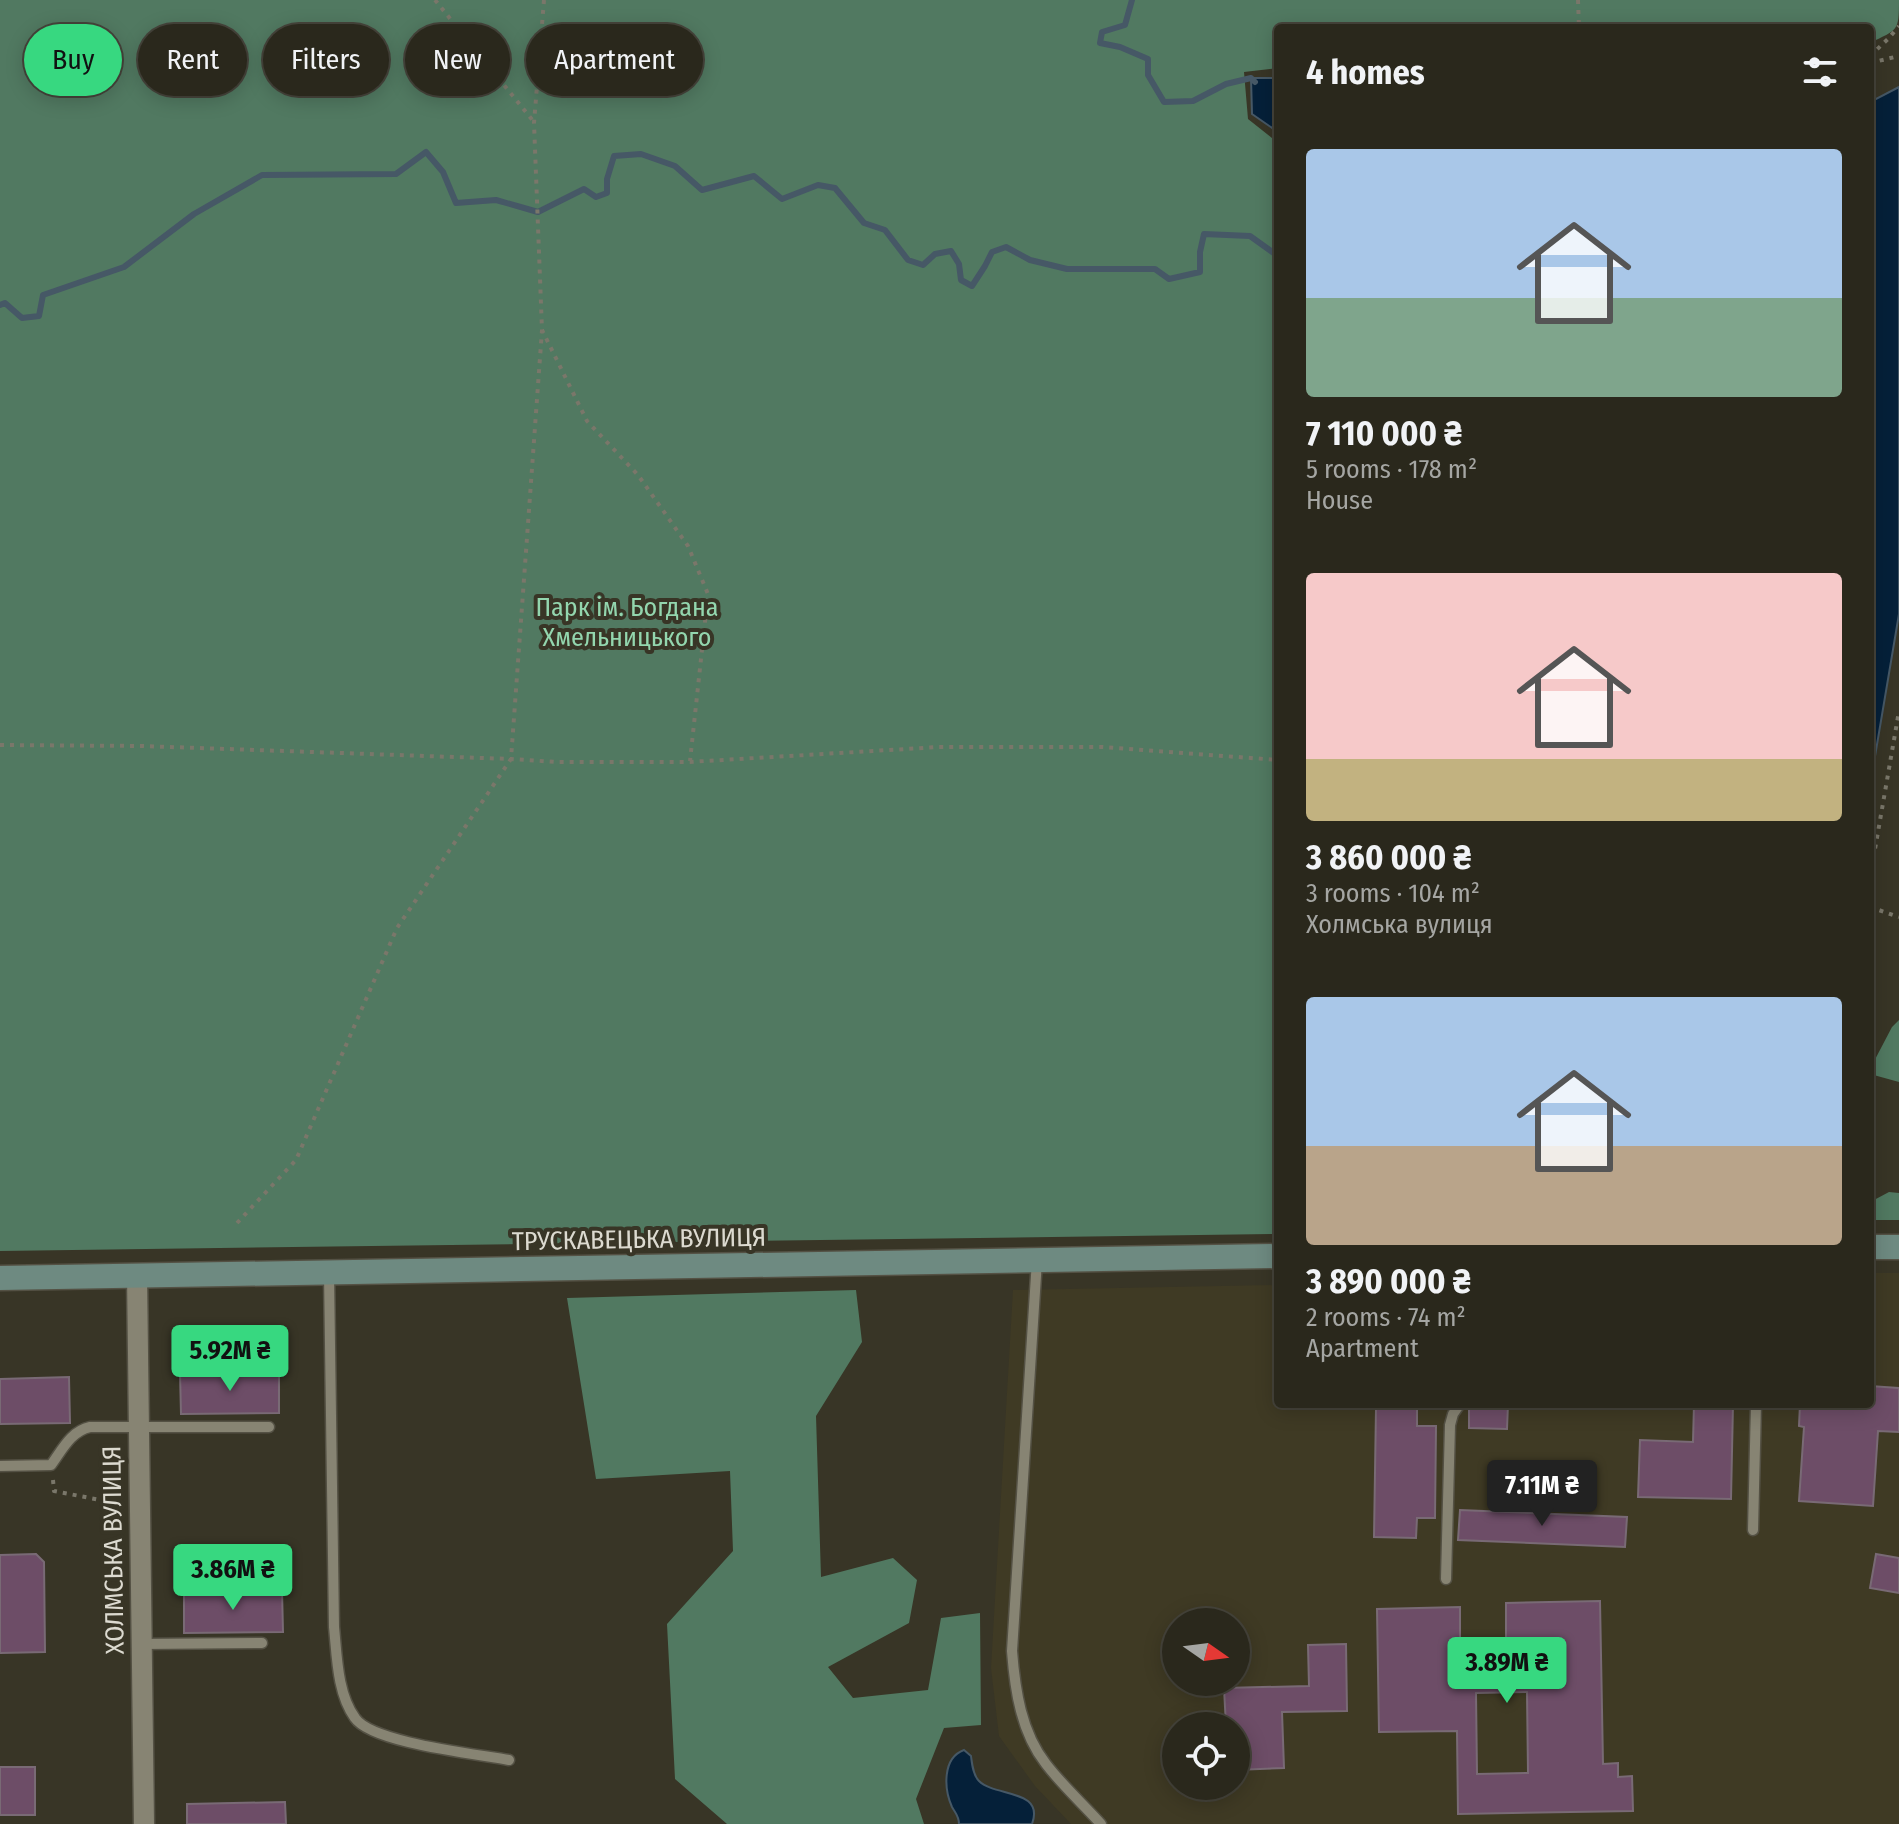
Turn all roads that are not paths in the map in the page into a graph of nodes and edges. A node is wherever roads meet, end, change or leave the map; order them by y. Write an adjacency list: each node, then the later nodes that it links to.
1 (1874, 1247): 2 (main road)
2 (1899, 1247)
3 (1274, 1256): 4 (main road, ТРУСКАВЕЦЬКА ВУЛИЦЯ)
4 (1037, 1260): 5 (main road, ТРУСКАВЕЦЬКА ВУЛИЦЯ); 19 (lane)
5 (329, 1272): 6 (main road, ТРУСКАВЕЦЬКА ВУЛИЦЯ); 17 (lane)
6 (137, 1275): 7 (main road, ТРУСКАВЕЦЬКА ВУЛИЦЯ); 10 (street, ХОЛМСЬКА ВУЛИЦЯ)
7 (0, 1278)
8 (1457, 1408): 14 (lane)
9 (1756, 1408): 13 (lane)
10 (138, 1427): 11 (lane); 12 (lane); 16 (street, ХОЛМСЬКА ВУЛИЦЯ)
11 (269, 1427)
12 (0, 1466)
13 (1753, 1530)
14 (1446, 1579)
15 (262, 1643): 16 (lane)
16 (141, 1644): 18 (street, ХОЛМСЬКА ВУЛИЦЯ)
17 (509, 1760)
18 (144, 1824)
19 (1101, 1824)

